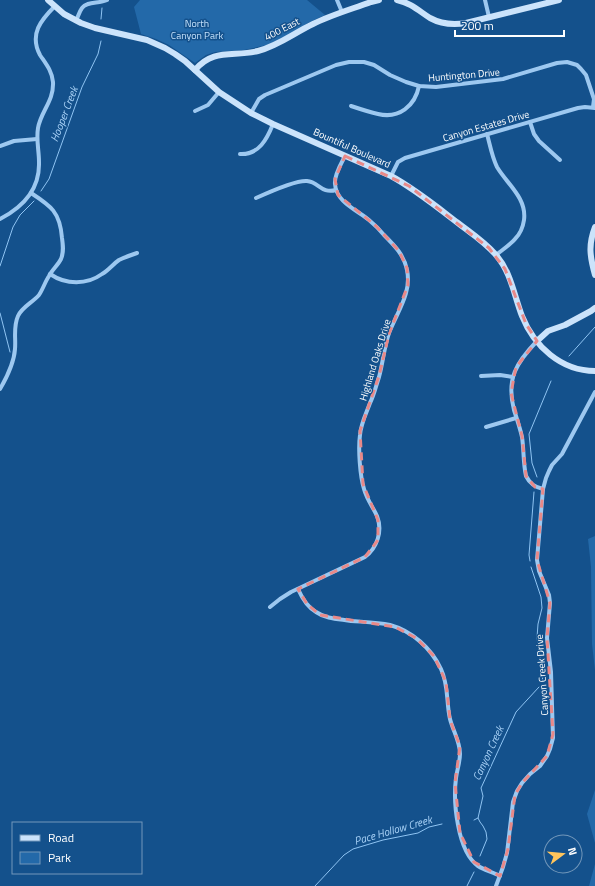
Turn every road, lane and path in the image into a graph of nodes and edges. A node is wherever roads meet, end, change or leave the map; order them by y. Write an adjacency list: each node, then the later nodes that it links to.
1 (48, 0): 8 (main road, Bountiful Boulevard)
2 (107, 0): 11 (street)
3 (337, 0): 9 (street)
4 (379, 0): 9 (main road, 400 East)
5 (397, 0): 10 (main road)
6 (485, 0): 10 (street)
7 (559, 0): 10 (main road)
8 (54, 6): 11 (main road, Bountiful Boulevard); 22 (street)
9 (342, 12): 12 (main road, 400 East)
10 (489, 17)
11 (76, 21): 12 (main road, Bountiful Boulevard)
12 (195, 70): 14 (main road, Bountiful Boulevard)
13 (419, 86): 15 (street); 16 (street, Huntington Drive); 18 (street, Huntington Drive)
14 (219, 92): 17 (street); 18 (main road, Bountiful Boulevard)
15 (351, 106)
16 (594, 107): 19 (street, Canyon Estates Drive)
17 (195, 111)
18 (251, 113): 20 (main road, Bountiful Boulevard)
19 (530, 122): 21 (street, Canyon Estates Drive); 26 (street)
20 (273, 124): 24 (street); 25 (main road, Bountiful Boulevard)
21 (487, 134): 27 (street, Canyon Estates Drive); 34 (street)
22 (37, 139): 23 (street); 29 (street)
23 (0, 146)
24 (240, 154)
25 (345, 156): 27 (main road, Bountiful Boulevard); 28 (street)
26 (560, 160)
27 (391, 176): 34 (main road, Bountiful Boulevard)
28 (336, 190): 30 (street); 47 (street, Highland Oaks Drive)
29 (31, 194): 31 (street); 35 (street)
30 (256, 198)
31 (0, 219)
32 (595, 227): 36 (main road)
33 (137, 254): 35 (street)
34 (496, 255): 38 (main road, Bountiful Boulevard)
35 (50, 274): 42 (street)
36 (595, 275)
37 (595, 308): 38 (main road)
38 (537, 341): 39 (main road, Bountiful Boulevard); 41 (street)
39 (595, 371)
40 (481, 376): 41 (street)
41 (513, 377): 44 (street)
42 (0, 389)
43 (595, 392): 46 (street, Canyon Creek Drive)
44 (516, 418): 45 (street); 46 (street)
45 (486, 427)
46 (543, 489): 49 (street, Canyon Creek Drive)
47 (298, 589): 48 (street, Highland Oaks Drive); 49 (street)
48 (270, 607)
49 (500, 876): 50 (street, Canyon Creek Drive)
50 (496, 886)

